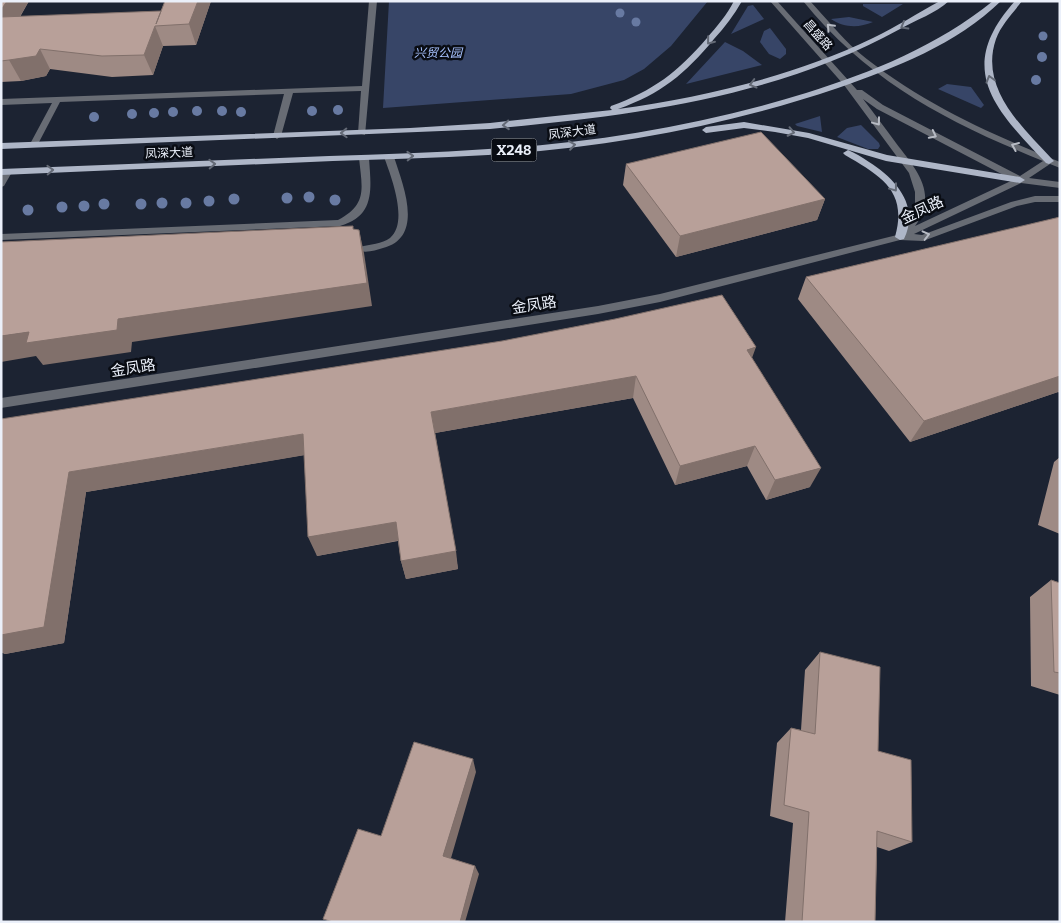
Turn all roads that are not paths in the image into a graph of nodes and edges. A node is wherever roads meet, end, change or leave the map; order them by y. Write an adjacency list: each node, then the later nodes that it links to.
1 (374, 1): 12 (street)
2 (738, 1): 16 (main road, one-way to 16)
3 (773, 1): 9 (street, 昌盛路)
4 (806, 1): 8 (street, 昌盛路, one-way to 4)
5 (946, 1): 8 (main road, 凤深大道 / X248, one-way to 8)
6 (998, 1): 10 (main road, 凤深大道 / X248)
7 (1019, 1): 25 (main road, one-way to 7)
8 (853, 51): 9 (main road, 凤深大道 / X248); 10 (street, 昌盛路)
9 (827, 61): 11 (street, 昌盛路); 16 (main road, 凤深大道 / X248, one-way to 16)
10 (879, 72): 11 (main road, 凤深大道 / X248); 25 (street, 昌盛路, one-way to 10)
11 (847, 83): 19 (main road, 凤深大道 / X248); 26 (street, one-way to 26); 29 (street, one-way to 29)
12 (366, 88): 13 (street); 17 (street)
13 (289, 91): 14 (street); 18 (street)
14 (58, 100): 15 (street); 21 (street)
15 (1, 102)
16 (587, 118): 17 (main road, 凤深大道 / X248, one-way to 17)
17 (362, 133): 18 (main road, 凤深大道 / X248, one-way to 18)
18 (276, 136): 21 (main road, 凤深大道 / X248)
19 (621, 138): 20 (main road, one-way to 20); 23 (main road, 凤深大道 / X248, one-way to 19)
20 (826, 141): 26 (main road); 34 (main road, one-way to 34)
21 (34, 144): 22 (main road, 凤深大道 / X248)
22 (1, 146)
23 (389, 157): 24 (main road, 凤深大道 / X248); 35 (street)
24 (364, 158): 28 (main road, 凤深大道 / X248, one-way to 24); 33 (street)
25 (1049, 161): 27 (street, 昌盛路); 29 (street, 金凤路)
26 (907, 162): 29 (main road); 34 (street)
27 (1060, 166)
28 (4, 172): 30 (street)
29 (1020, 180): 31 (street); 34 (street, 金凤路)
30 (1, 184)
31 (1060, 185)
32 (1060, 199): 34 (street, one-way to 32)
33 (1, 237)
34 (900, 237): 36 (street, 金凤路)
35 (364, 249)
36 (1, 403)

